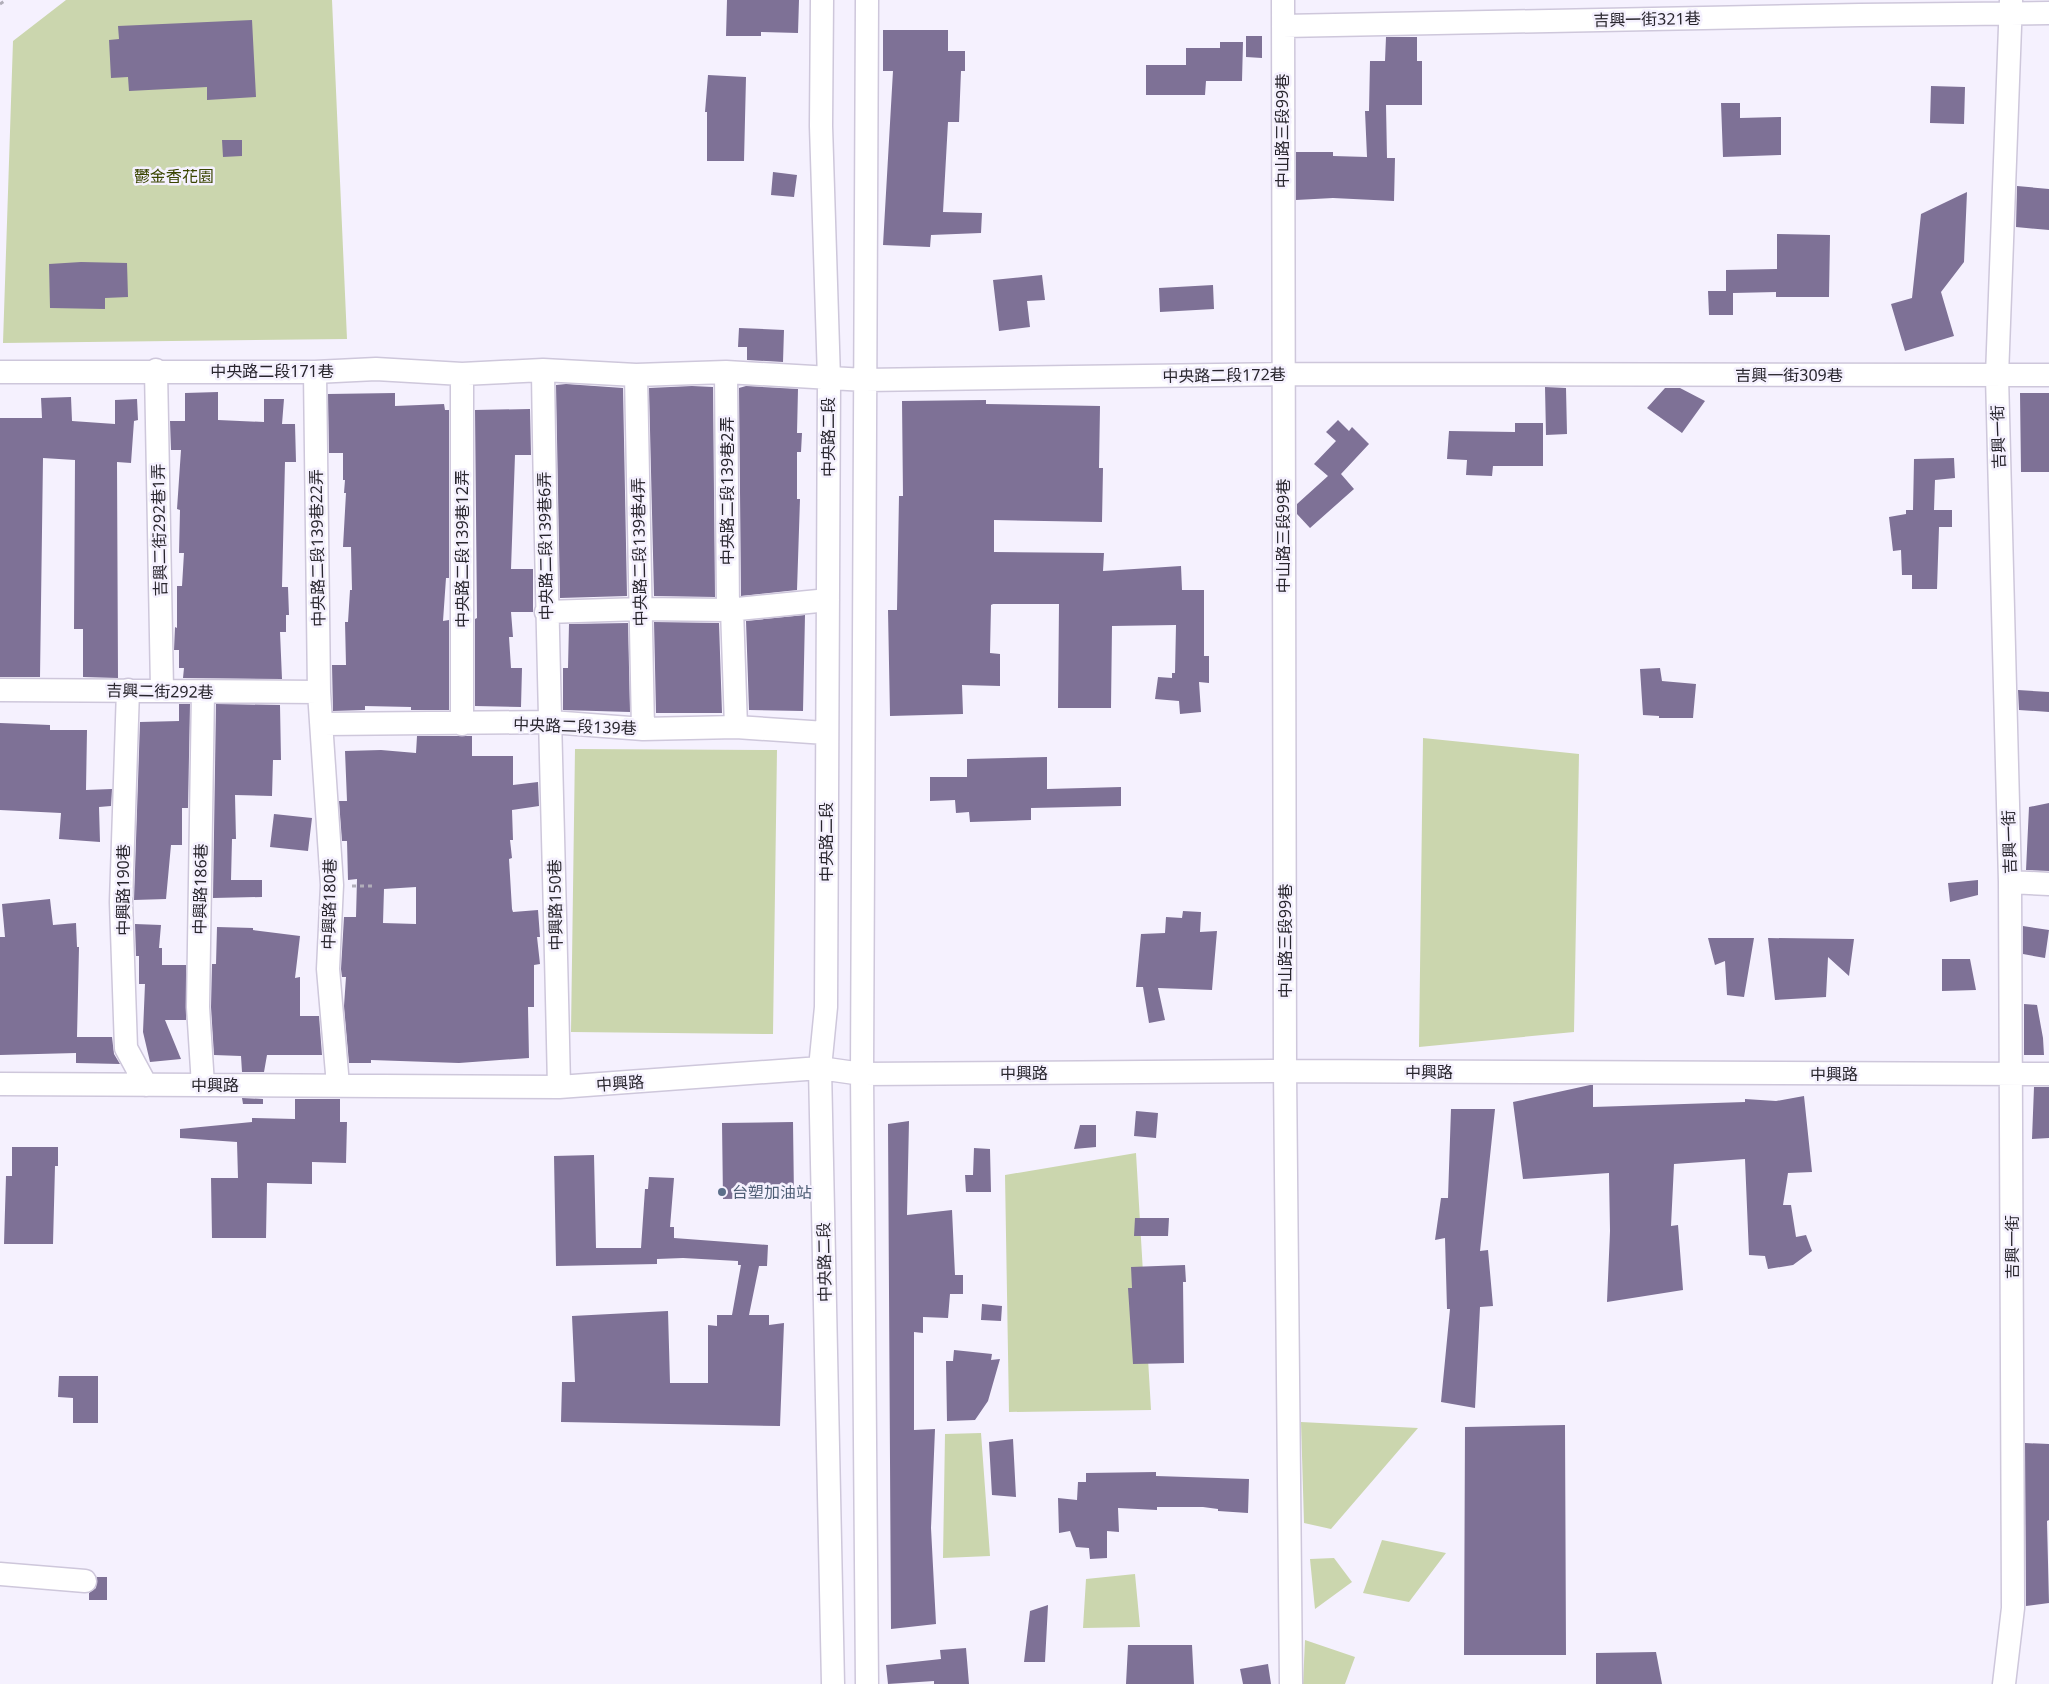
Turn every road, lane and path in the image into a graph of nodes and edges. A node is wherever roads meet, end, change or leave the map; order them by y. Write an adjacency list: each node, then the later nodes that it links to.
1 (6, 0): 5 (path)
2 (822, 0): 20 (street, 中央路二段)
3 (867, 0): 21 (street)
4 (1283, 0): 8 (street, 中山路三段99巷)
5 (0, 4)
6 (2011, 6): 7 (street, 吉興一街321巷); 8 (street, 吉興一街321巷); 19 (street, 吉興一街)
7 (2049, 14)
8 (1283, 26): 15 (street, 中山路三段99巷)
9 (156, 370): 11 (street, 中央路二段171巷); 12 (street, 中央路二段171巷); 26 (street, 吉興二街292巷1弄)
10 (543, 370): 14 (street, 中央路二段171巷); 16 (street, 中央路二段171巷); 25 (street, 中央路二段139巷6弄)
11 (0, 372)
12 (315, 372): 14 (street, 中央路二段171巷); 30 (street, 中央路二段139巷22弄)
13 (726, 372): 16 (street, 中央路二段171巷); 20 (street, 中央路二段172巷); 24 (street, 中央路二段139巷2弄)
14 (462, 374): 33 (street, 中央路二段139巷12弄)
15 (1282, 374): 17 (street, 中央路二段172巷); 21 (street, 中央路二段172巷); 40 (street, 中山路三段99巷)
16 (636, 375): 23 (street, 中央路二段139巷4弄)
17 (1582, 375): 19 (street, 吉興一街309巷)
18 (2049, 375): 19 (street, 吉興一街309巷)
19 (1996, 376): 37 (street, 吉興一街)
20 (829, 379): 21 (street, 中央路二段172巷); 22 (street, 中央路二段)
21 (865, 380): 41 (street)
22 (828, 600): 24 (street); 36 (street, 中央路二段)
23 (641, 608): 24 (street); 25 (street); 35 (street, 中央路二段139巷4弄)
24 (730, 610): 34 (street, 中央路二段139巷2弄)
25 (546, 612): 31 (street, 中央路二段139巷6弄)
26 (162, 689): 28 (street, 吉興二街292巷); 29 (street, 吉興二街292巷)
27 (0, 690): 28 (street, 吉興二街292巷)
28 (128, 690): 46 (street, 中興路190巷)
29 (202, 692): 30 (street, 吉興二街292巷); 47 (street, 中興路186巷)
30 (319, 692): 32 (street, 中央路二段139巷22弄)
31 (551, 722): 33 (street, 中央路二段139巷); 35 (street, 中央路二段139巷); 48 (street, 中興路150巷)
32 (323, 724): 33 (street, 中央路二段139巷); 45 (street, 中興路180巷)
33 (462, 724)
34 (736, 727): 35 (street, 中央路二段139巷); 36 (street, 中央路二段139巷)
35 (643, 729)
36 (826, 733): 39 (street, 中央路二段)
37 (2010, 882): 38 (street); 43 (street, 吉興一街)
38 (2049, 884)
39 (820, 1068): 41 (street, 中興路); 48 (street, 中興路); 51 (street, 中央路二段)
40 (1285, 1071): 41 (street, 中興路); 43 (street, 中興路); 53 (street, 中山路三段99巷)
41 (862, 1074): 52 (street)
42 (2049, 1074): 43 (street, 中興路)
43 (2011, 1075): 54 (street, 吉興一街)
44 (0, 1084): 46 (street, 中興路)
45 (338, 1084): 47 (street, 中興路); 48 (street, 中興路)
46 (146, 1085): 47 (street, 中興路)
47 (203, 1085)
48 (559, 1087)
49 (0, 1574): 50 (street)
50 (85, 1581)
51 (833, 1684)
52 (867, 1684)
53 (1291, 1684)
54 (2004, 1684)

